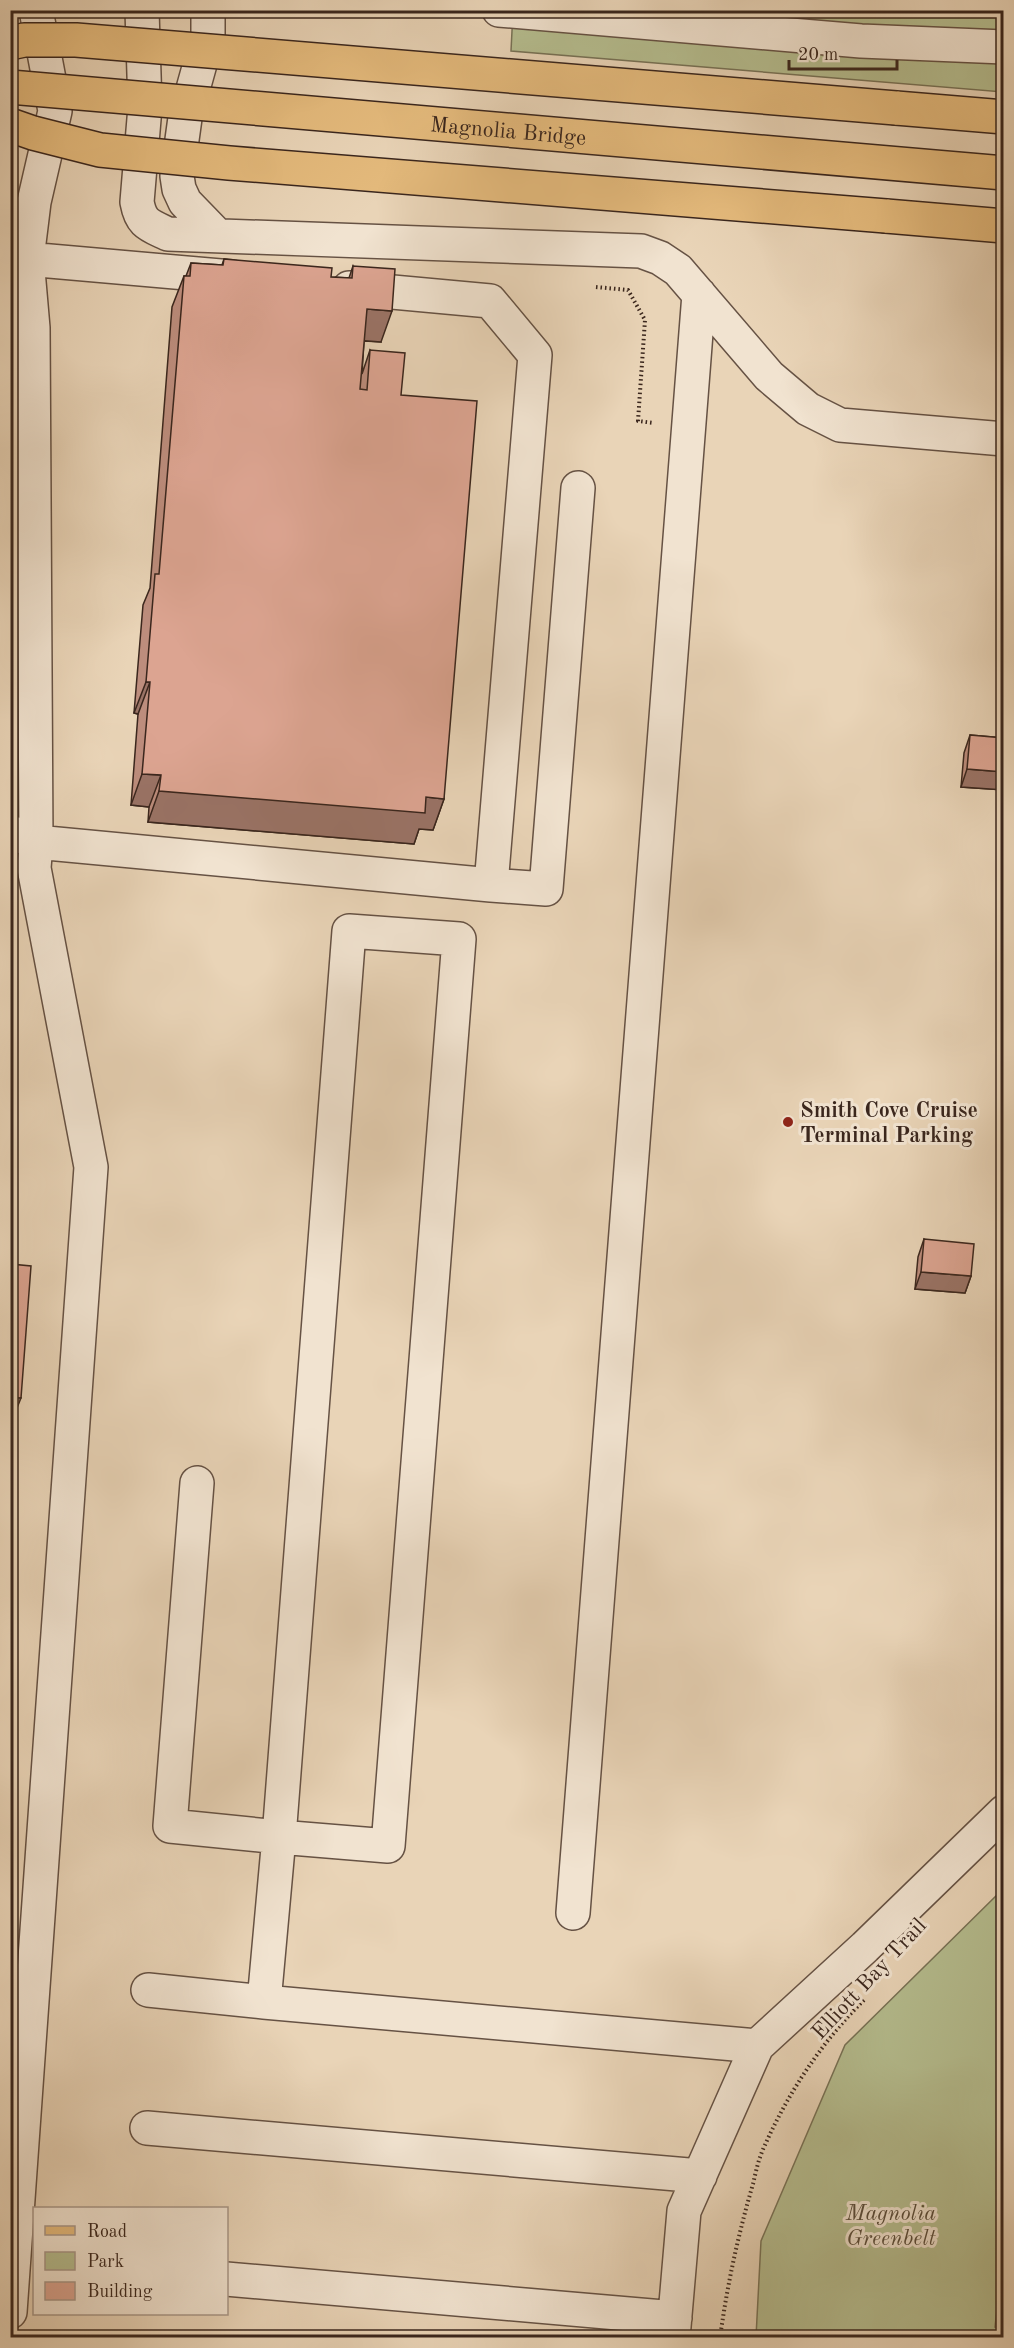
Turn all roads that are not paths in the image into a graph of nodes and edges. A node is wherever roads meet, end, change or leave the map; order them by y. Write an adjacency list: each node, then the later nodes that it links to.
1 (17, 10): 6 (street)
2 (36, 10): 15 (street)
3 (142, 10): 14 (street)
4 (208, 10): 14 (street)
5 (500, 10): 8 (street)
6 (10, 17)
7 (10, 43): 10 (main road, bridge)
8 (1004, 47)
9 (10, 87): 12 (main road, Magnolia Bridge, bridge)
10 (1004, 117)
11 (10, 125): 13 (main road, bridge)
12 (1004, 173)
13 (1004, 226)
14 (217, 235): 18 (street)
15 (27, 259): 16 (street); 21 (street)
16 (265, 280)
17 (324, 286): 22 (street)
18 (699, 294): 19 (street); 26 (street)
19 (1004, 439)
20 (578, 488): 22 (street)
21 (23, 837): 22 (street); 33 (street)
22 (491, 885)
23 (196, 1483): 25 (street)
24 (1004, 1812): 29 (street)
25 (279, 1837): 25 (street); 28 (street)
26 (573, 1913)
27 (148, 1990): 28 (street)
28 (264, 2002): 29 (street)
29 (757, 2046): 31 (street)
30 (147, 2128): 31 (street)
31 (699, 2176): 34 (street)
32 (228, 2279): 34 (street)
33 (10, 2312)
34 (674, 2328)

